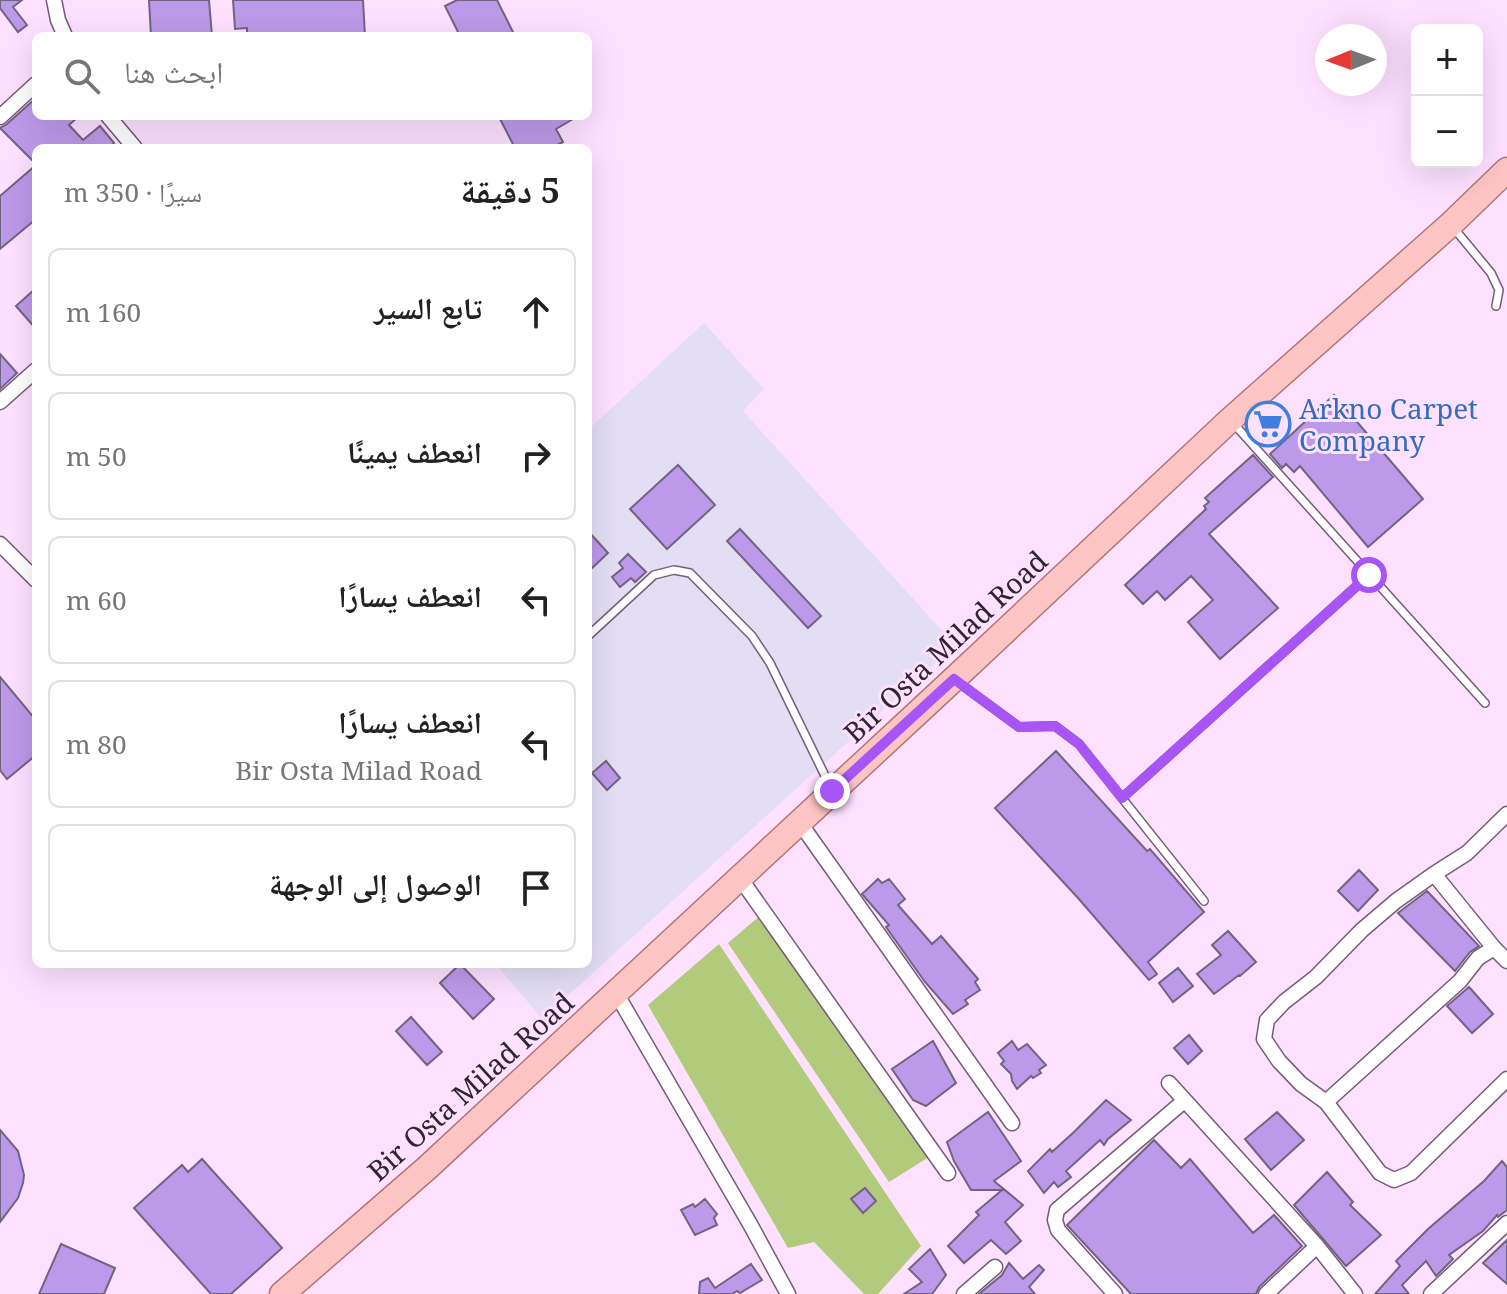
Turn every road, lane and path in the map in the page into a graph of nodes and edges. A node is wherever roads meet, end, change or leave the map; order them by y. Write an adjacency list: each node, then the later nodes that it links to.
1 (54, 0): 2 (street)
2 (63, 32)
3 (32, 88): 4 (street)
4 (0, 117)
5 (111, 120): 6 (street)
6 (132, 144)
7 (1507, 170): 8 (main road, Bir Osta Milad Road)
8 (1451, 224): 9 (lane); 12 (main road, Bir Osta Milad Road)
9 (1496, 306)
10 (32, 374): 11 (street)
11 (0, 402)
12 (1230, 420): 14 (lane); 17 (main road, Bir Osta Milad Road)
13 (0, 544): 15 (street)
14 (1369, 575): 18 (lane); 20 (lane)
15 (32, 576)
16 (592, 632): 19 (lane)
17 (954, 679): 19 (main road, Bir Osta Milad Road); 20 (lane)
18 (1485, 703)
19 (832, 791): 22 (main road, Bir Osta Milad Road)
20 (1122, 798): 25 (lane)
21 (1507, 814): 23 (street)
22 (800, 823): 24 (main road, Bir Osta Milad Road); 33 (street)
23 (1434, 874): 26 (street); 32 (street)
24 (740, 878): 28 (main road, Bir Osta Milad Road); 34 (street)
25 (1204, 901)
26 (1494, 948): 27 (street); 32 (street)
27 (1507, 961)
28 (616, 993): 38 (main road, Bir Osta Milad Road); 39 (street)
29 (1507, 1079): 32 (street)
30 (1169, 1083): 31 (street)
31 (1184, 1101): 36 (street); 41 (street)
32 (1326, 1102)
33 (1012, 1123)
34 (948, 1173)
35 (1507, 1223): 44 (street)
36 (1317, 1246): 42 (street); 43 (street)
37 (995, 1267): 40 (street)
38 (282, 1294)
39 (788, 1294)
40 (964, 1294)
41 (1115, 1294)
42 (1266, 1294)
43 (1355, 1294)
44 (1431, 1294)

